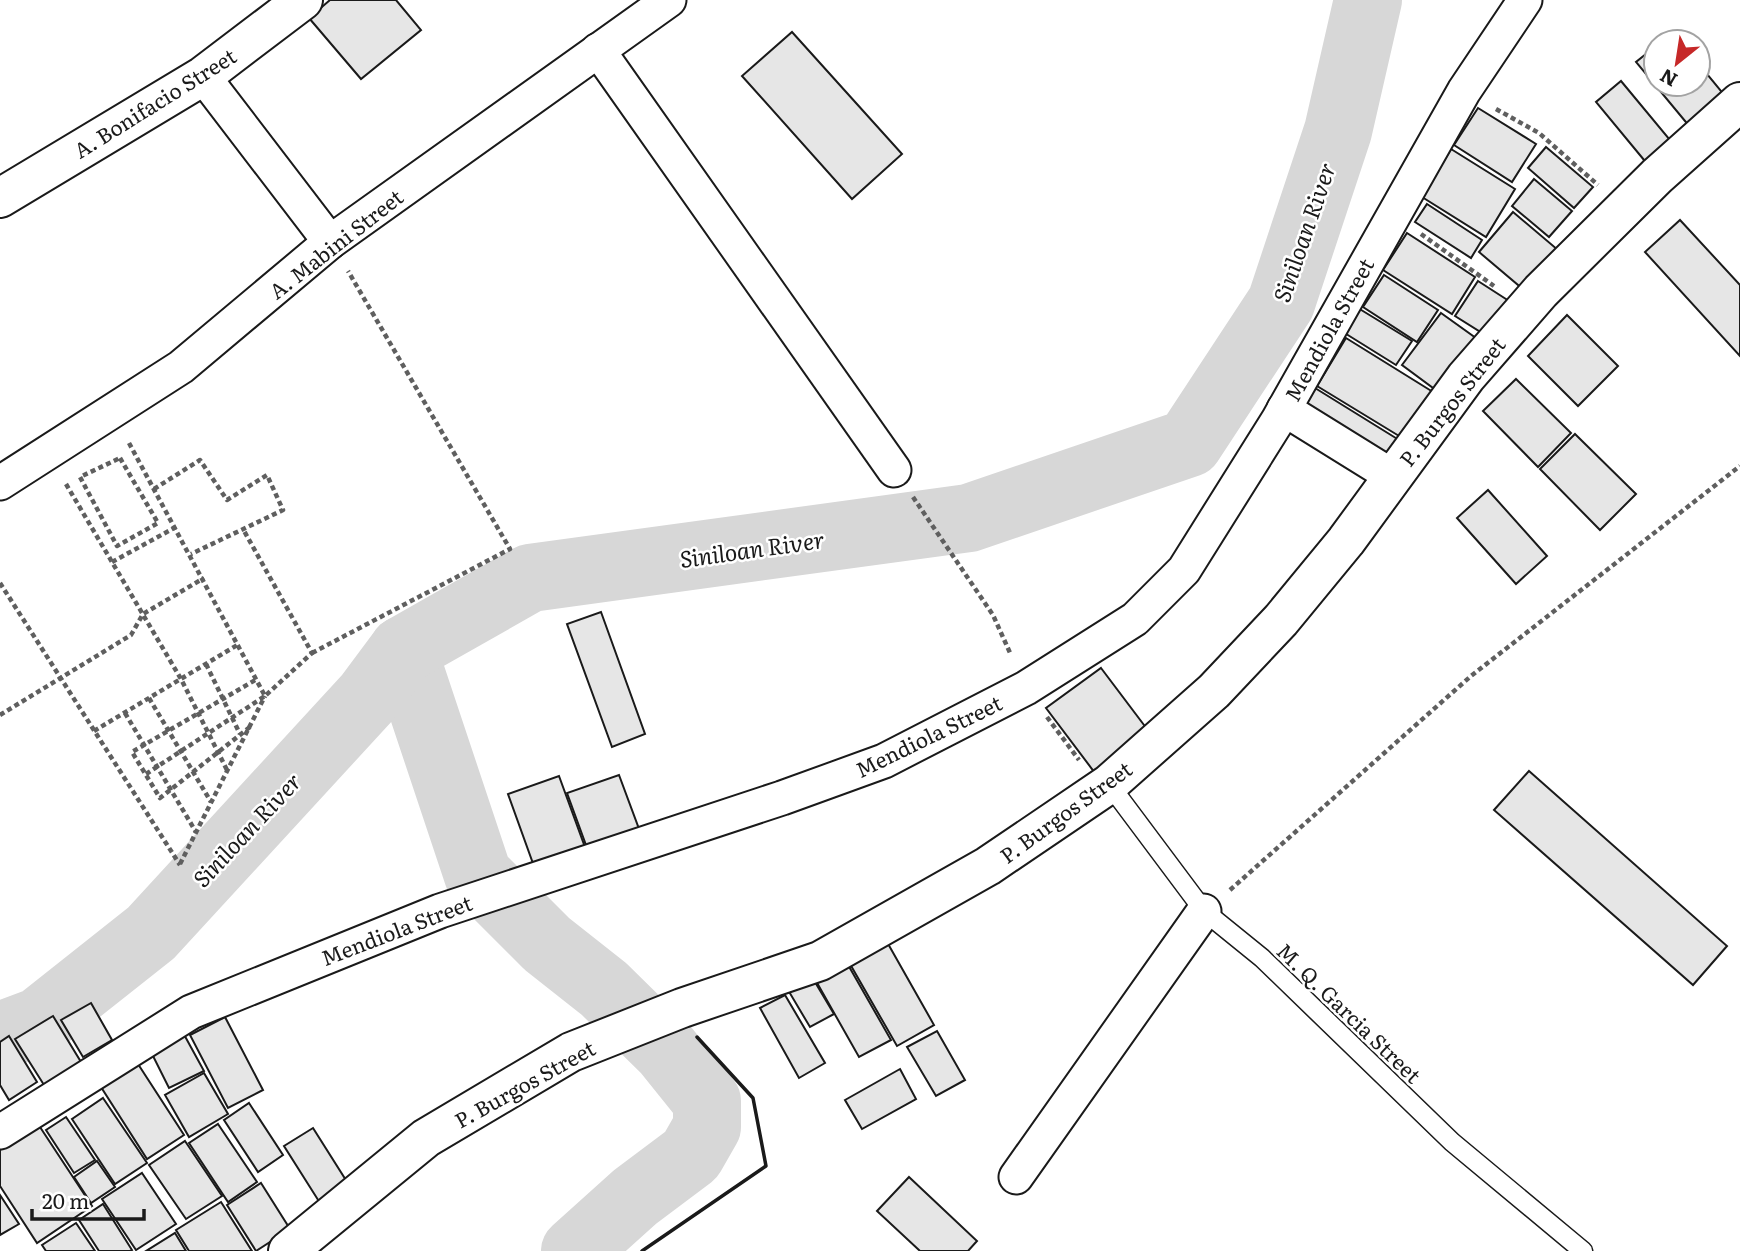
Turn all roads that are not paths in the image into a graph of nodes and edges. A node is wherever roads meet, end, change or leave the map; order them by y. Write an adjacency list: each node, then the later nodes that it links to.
1 (303, 0): 5 (main road, A. Bonifacio Street)
2 (669, 0): 4 (street, A. Mabini Street)
3 (1525, 0): 9 (street, Mendiola Street)
4 (598, 50): 8 (street, A. Mabini Street); 10 (street)
5 (203, 76): 7 (main road, A. Bonifacio Street); 8 (street)
6 (1740, 102): 11 (main road, P. Burgos Street)
7 (0, 198)
8 (330, 242): 12 (street, A. Mabini Street)
9 (1284, 409): 11 (street); 15 (street, Mendiola Street)
10 (894, 470)
11 (1392, 476): 13 (main road, P. Burgos Street)
12 (0, 483)
13 (1105, 787): 14 (lane, M. Q. Garcia Street); 17 (main road, P. Burgos Street)
14 (1204, 911): 16 (street); 18 (lane, M. Q. Garcia Street)
15 (0, 1132)
16 (1016, 1177)
17 (288, 1251)
18 (1583, 1251)

